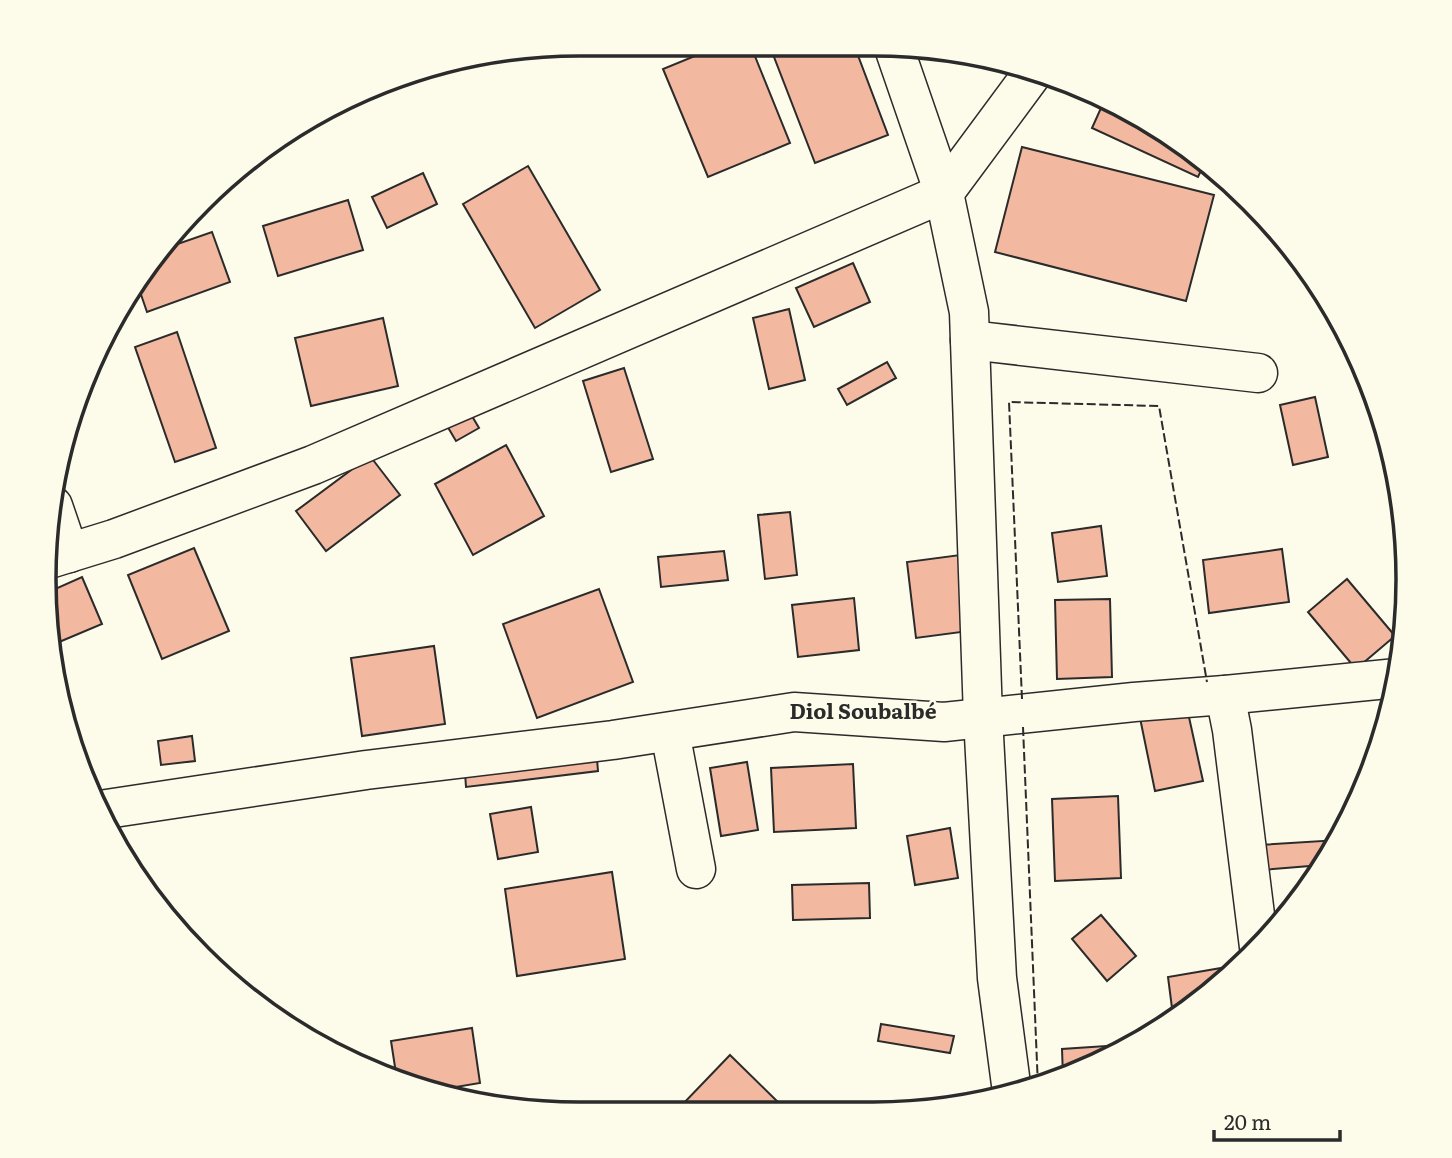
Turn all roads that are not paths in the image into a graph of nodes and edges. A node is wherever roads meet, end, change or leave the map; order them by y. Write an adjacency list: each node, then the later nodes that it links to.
1 (897, 57): 3 (street)
2 (1028, 80): 3 (street)
3 (944, 193): 4 (street); 6 (street)
4 (971, 340): 5 (street); 9 (street)
5 (1258, 373)
6 (58, 556)
7 (1386, 679): 8 (street)
8 (1225, 695): 9 (street); 13 (street)
9 (983, 718): 10 (street); 14 (street)
10 (670, 732): 11 (street); 12 (street)
11 (109, 809)
12 (696, 869)
13 (1257, 933)
14 (1011, 1083)

